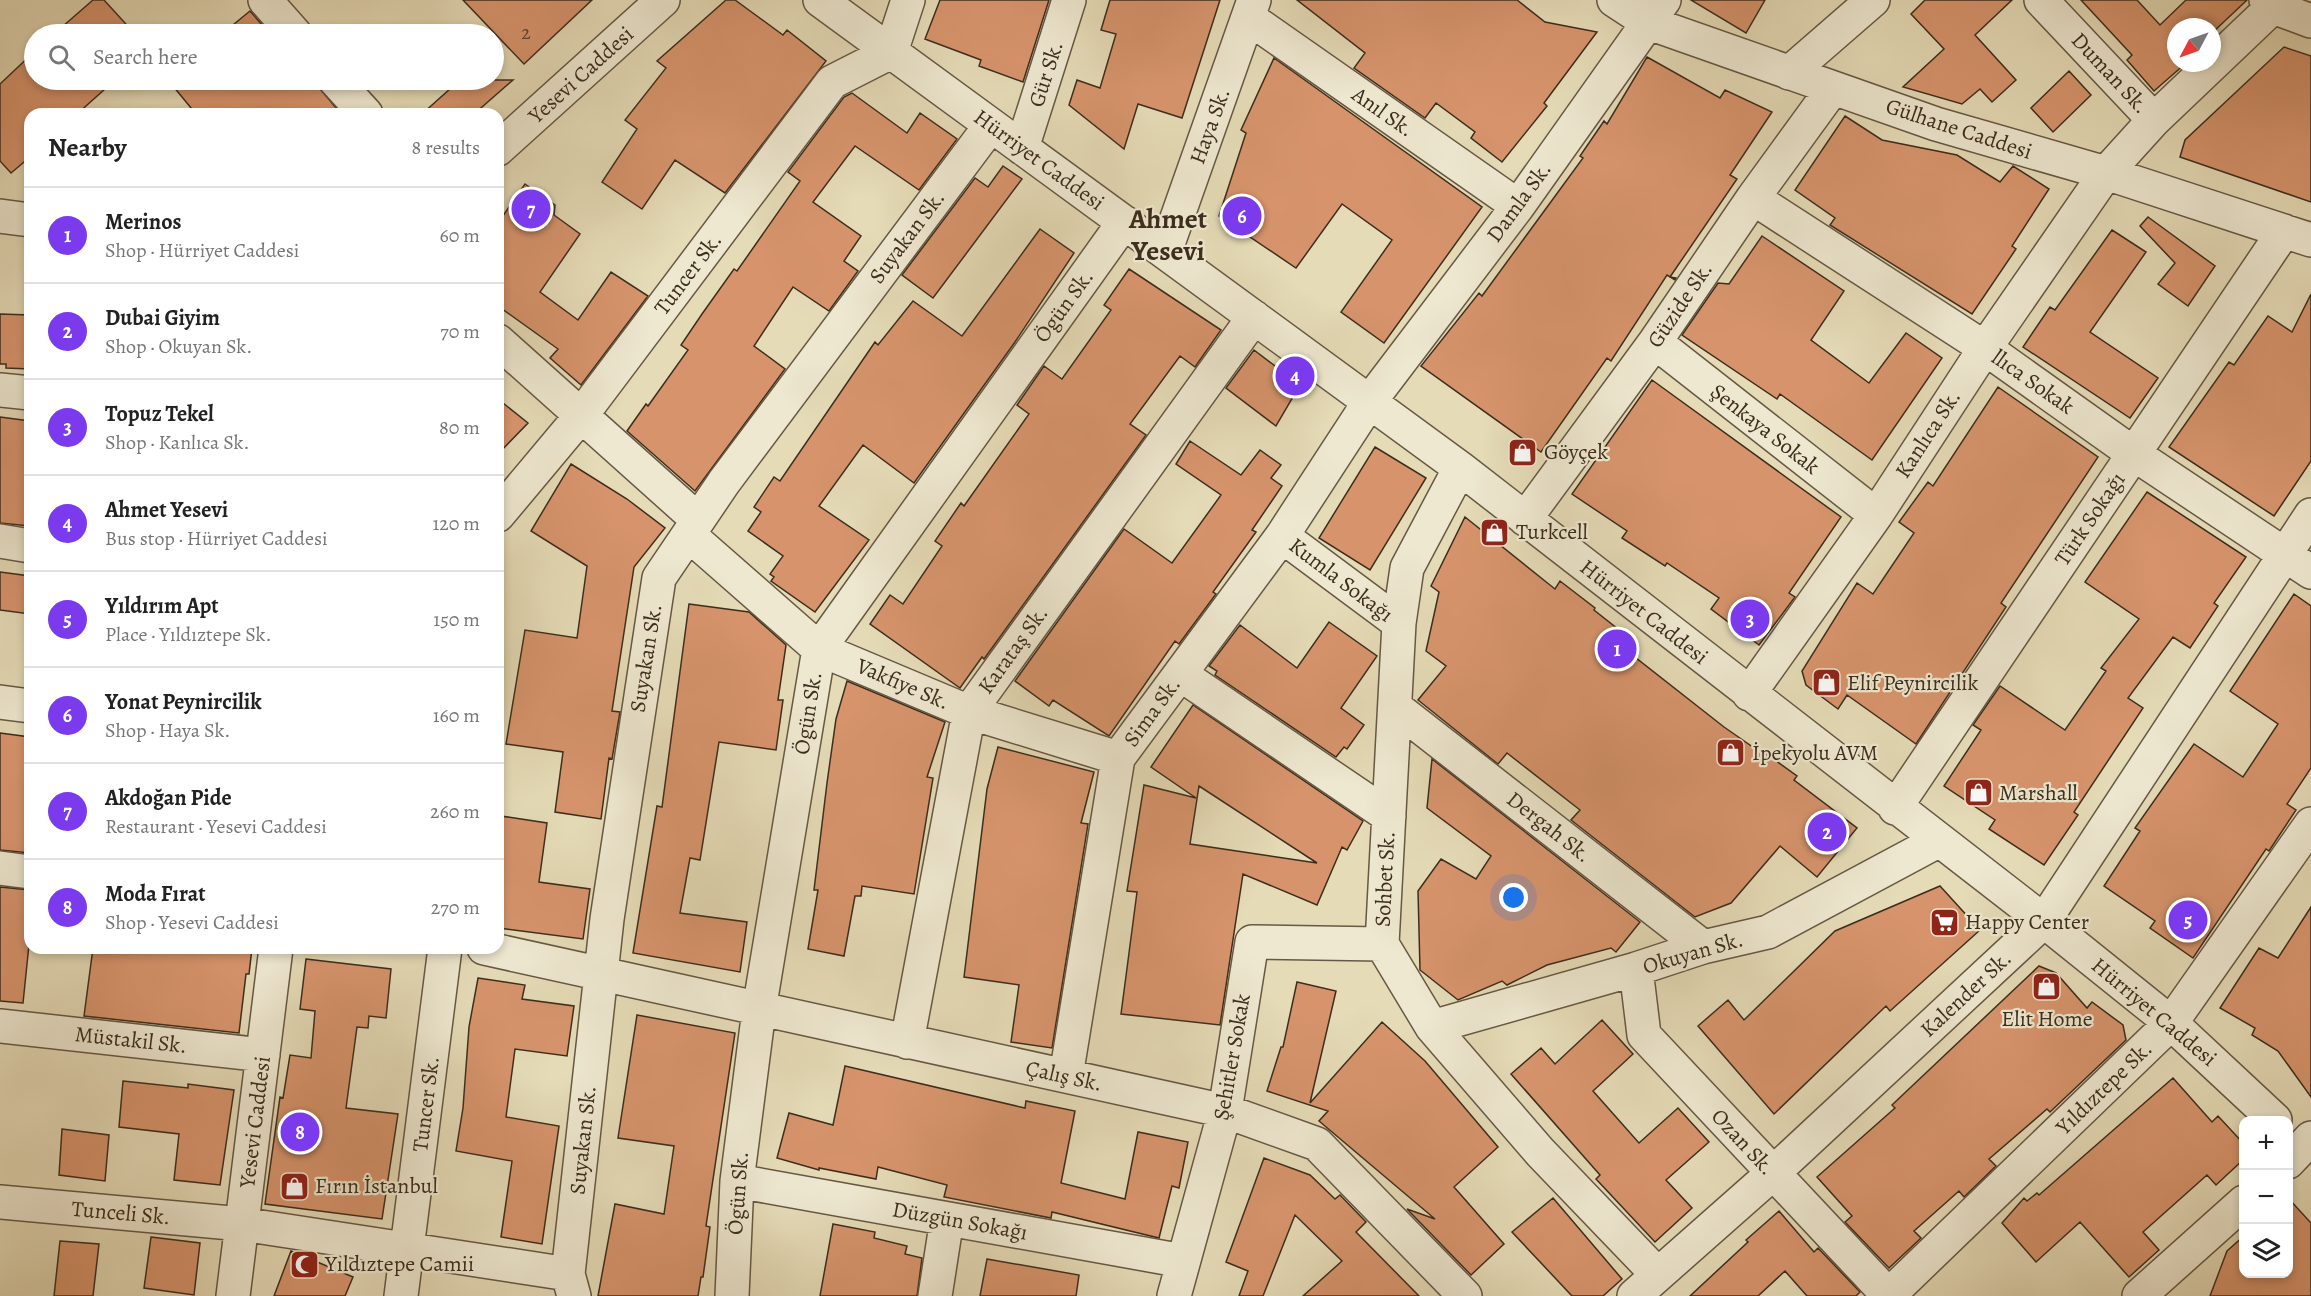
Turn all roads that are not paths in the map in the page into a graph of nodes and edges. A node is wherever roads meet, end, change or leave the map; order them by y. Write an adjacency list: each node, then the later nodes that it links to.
1 (264, 0): 13 (street)
2 (663, 0): 21 (street, Yesevi Caddesi)
3 (820, 0): 14 (street, Hürriyet Caddesi)
4 (908, 0): 14 (street)
5 (1069, 0): 22 (street, Gür Sk.)
6 (1614, 0): 11 (street, Gülhane Caddesi)
7 (1873, 0): 15 (street)
8 (2041, 0): 19 (street, Duman Sk.)
9 (2273, 2): 12 (street); 19 (street, Kanlıca Sk.)
10 (1252, 9): 25 (street, Anıl Sk.); 30 (street, Haya Sk.)
11 (1657, 11): 15 (street, Gülhane Caddesi); 25 (street, Damla Sk.)
12 (2311, 21)
13 (286, 24)
14 (891, 52): 20 (street, Hürriyet Caddesi); 38 (street, Tuncer Sk.)
15 (1788, 73): 16 (street, Gülhane Caddesi)
16 (1833, 88): 23 (street, Gülhane Caddesi); 24 (street, Güzide Sk.)
17 (344, 90): 18 (street)
18 (361, 108)
19 (2154, 120): 23 (street, Kanlıca Sk.)
20 (991, 125): 22 (street, Hürriyet Caddesi); 45 (street, Suyakan Sk.)
21 (504, 144)
22 (1022, 148): 28 (street, Hürriyet Caddesi)
23 (2106, 173): 29 (street, Gülhane Caddesi); 34 (street, Kanlıca Sk.)
24 (1753, 198): 32 (street, Güzide Sk.); 34 (street, llıca Sokak)
25 (1518, 206): 37 (street, Damla Sk.)
26 (0, 216): 27 (street)
27 (24, 219)
28 (1124, 222): 30 (street, Hürriyet Caddesi); 51 (street, Ögün Sk.)
29 (2298, 236): 39 (street, Türk Sokağı)
30 (1165, 252): 31 (street, Hürriyet Caddesi)
31 (1254, 317): 37 (street, Hürriyet Caddesi); 57 (street, Karataş Sk.)
32 (1655, 342): 42 (street, Şenkaya Sokak); 44 (street, Güzide Sk.)
33 (504, 347): 38 (street, Vakfiye Sk.)
34 (1984, 348): 39 (street, llıca Sokak); 42 (street, Kanlıca Sk.)
35 (0, 390): 36 (street)
36 (24, 392)
37 (1370, 401): 40 (street, Hürriyet Caddesi); 46 (street, Sima Sk.)
38 (580, 417): 41 (street, Tuncer Sk.); 45 (street, Vakfiye Sk.)
39 (2134, 454): 49 (street, llıca Sokak); 59 (street, Türk Sokağı)
40 (1460, 468): 44 (street, Hürriyet Caddesi); 50 (street, Sohbet Sk.)
41 (504, 507)
42 (1876, 515): 53 (street, Kanlıca Sk.)
43 (2311, 515): 49 (street, Kalender Sk.)
44 (1525, 519): 53 (street, Hürriyet Caddesi)
45 (693, 528): 51 (street, Vakfiye Sk.); 72 (street, Suyakan Sk.)
46 (1282, 536): 50 (street, Kumla Sokağı); 52 (street, Sima Sk.)
47 (0, 542): 48 (street)
48 (24, 545)
49 (2298, 563): 65 (street, Kalender Sk.)
50 (1399, 623): 56 (street, Sohbet Sk.)
51 (819, 649): 57 (street, Vakfiye Sk.); 73 (street, Ögün Sk.)
52 (1180, 674): 58 (street, Sima Sk.); 60 (street)
53 (1749, 694): 59 (street, Hürriyet Caddesi)
54 (0, 702): 55 (street)
55 (24, 705)
56 (1395, 707): 60 (street, Sohbet Sk.); 67 (street, Dergah Sk.)
57 (969, 712): 58 (street, Vakfiye Sk.); 77 (street, Karataş Sk.)
58 (1118, 758): 79 (street, Sima Sk.)
59 (1895, 808): 62 (street, Hürriyet Caddesi)
60 (1389, 816): 66 (street, Sohbet Sk.)
61 (2311, 824): 74 (street, Yıldıztepe Sk.)
62 (1938, 841): 65 (street, Hürriyet Caddesi); 67 (street, Okuyan Sk.)
63 (0, 868): 64 (street)
64 (24, 871)
65 (2044, 921): 74 (street, Hürriyet Caddesi); 82 (street, Kalender Sk.)
66 (1382, 944): 76 (street, Sohbet Sk.); 80 (street, Şehitler Sokak)
67 (1703, 947): 71 (street, Okuyan Sk.)
68 (504, 953): 72 (street, Çalış Sk.)
69 (275, 954): 78 (street, Yesevi Caddesi)
70 (444, 954): 88 (street, Tuncer Sk.)
71 (1636, 969): 76 (street, Okuyan Sk.); 82 (street, Ozan Sk.)
72 (600, 975): 73 (street, Çalış Sk.); 90 (street, Suyakan Sk.)
73 (759, 1010): 77 (street, Çalış Sk.); 83 (street, Ögün Sk.)
74 (2171, 1023): 81 (street, Hürriyet Caddesi); 98 (street, Yıldıztepe Sk.)
75 (0, 1026): 78 (street, Müstakil Sk.)
76 (1432, 1027): 91 (street, Sohbet Sk.)
77 (907, 1042): 79 (street, Çalış Sk.)
78 (263, 1055): 87 (street, Yesevi Caddesi)
79 (1066, 1076): 80 (street, Çalış Sk.)
80 (1225, 1111): 89 (street, Şehitler Sokak); 92 (street, Çalış Sk.)
81 (2271, 1116)
82 (1772, 1174): 91 (street, Kalender Sk.); 98 (street, Ozan Sk.)
83 (737, 1181): 86 (street, Düzgün Sokağı); 95 (street, Ögün Sk.)
84 (0, 1202): 87 (street, Tunceli Sk.)
85 (2239, 1206): 99 (street)
86 (947, 1218): 89 (street, Düzgün Sokağı); 96 (street)
87 (242, 1224): 88 (street, Tunceli Sk.); 93 (street, Yesevi Caddesi)
88 (407, 1251): 90 (street, Tunceli Sk.); 94 (street, Tuncer Sk.)
89 (1183, 1261): 97 (street, Şehitler Sokak)
90 (571, 1285)
91 (1646, 1285)
92 (1450, 1291)
93 (233, 1296)
94 (401, 1296)
95 (732, 1296)
96 (935, 1296)
97 (1174, 1296)
98 (1888, 1296)
99 (2139, 1296)

